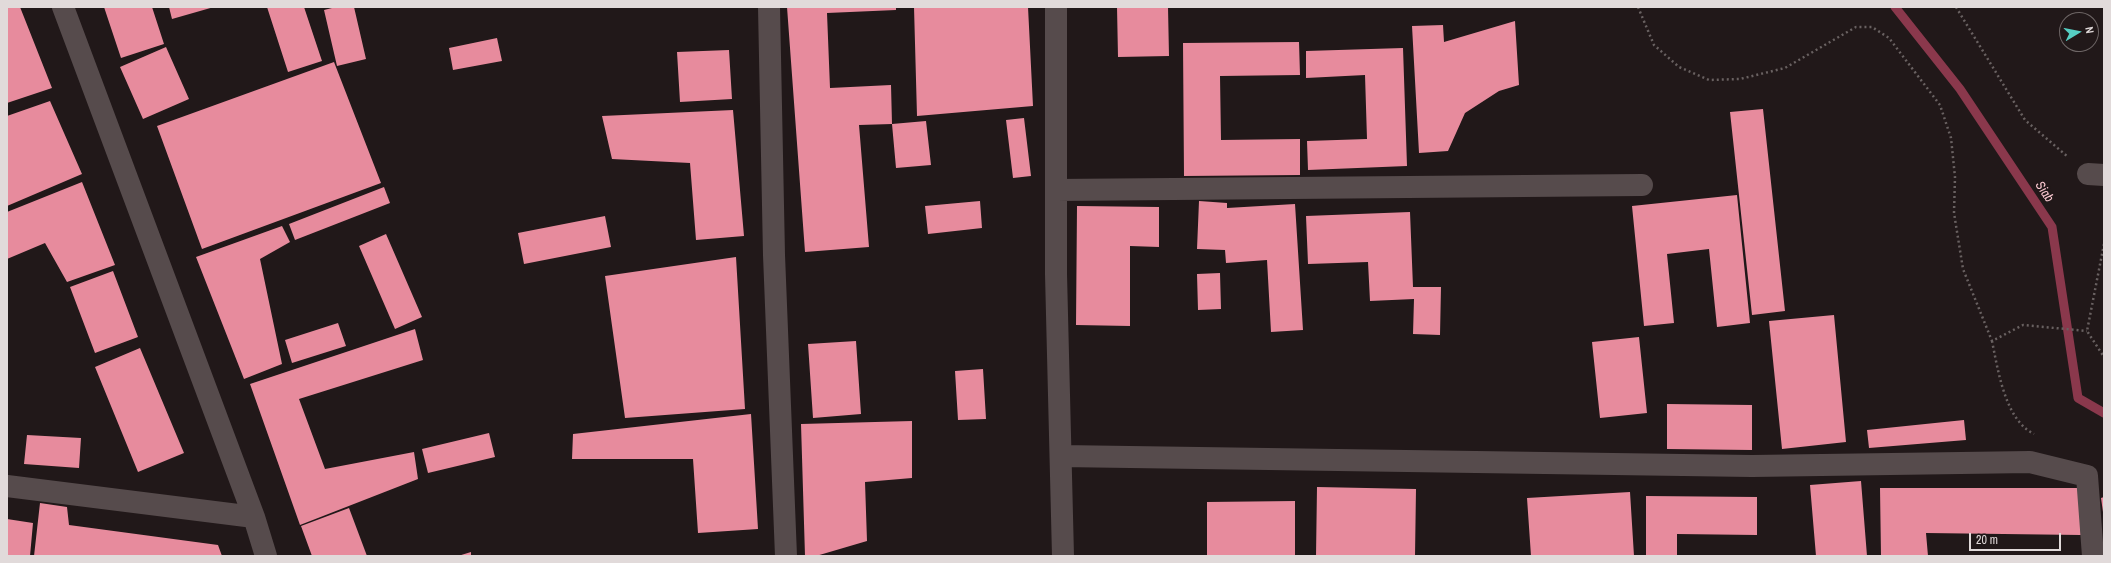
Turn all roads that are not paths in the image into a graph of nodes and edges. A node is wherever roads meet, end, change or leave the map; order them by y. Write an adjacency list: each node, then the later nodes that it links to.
1 (63, 7): 8 (street)
2 (769, 7): 10 (street)
3 (1056, 7): 5 (street)
4 (1642, 185): 5 (street)
5 (1056, 190): 6 (street)
6 (1061, 456): 11 (street); 12 (street)
7 (7, 486): 8 (street)
8 (254, 517): 9 (street)
9 (266, 556)
10 (786, 556)
11 (1063, 556)
12 (2093, 556)

